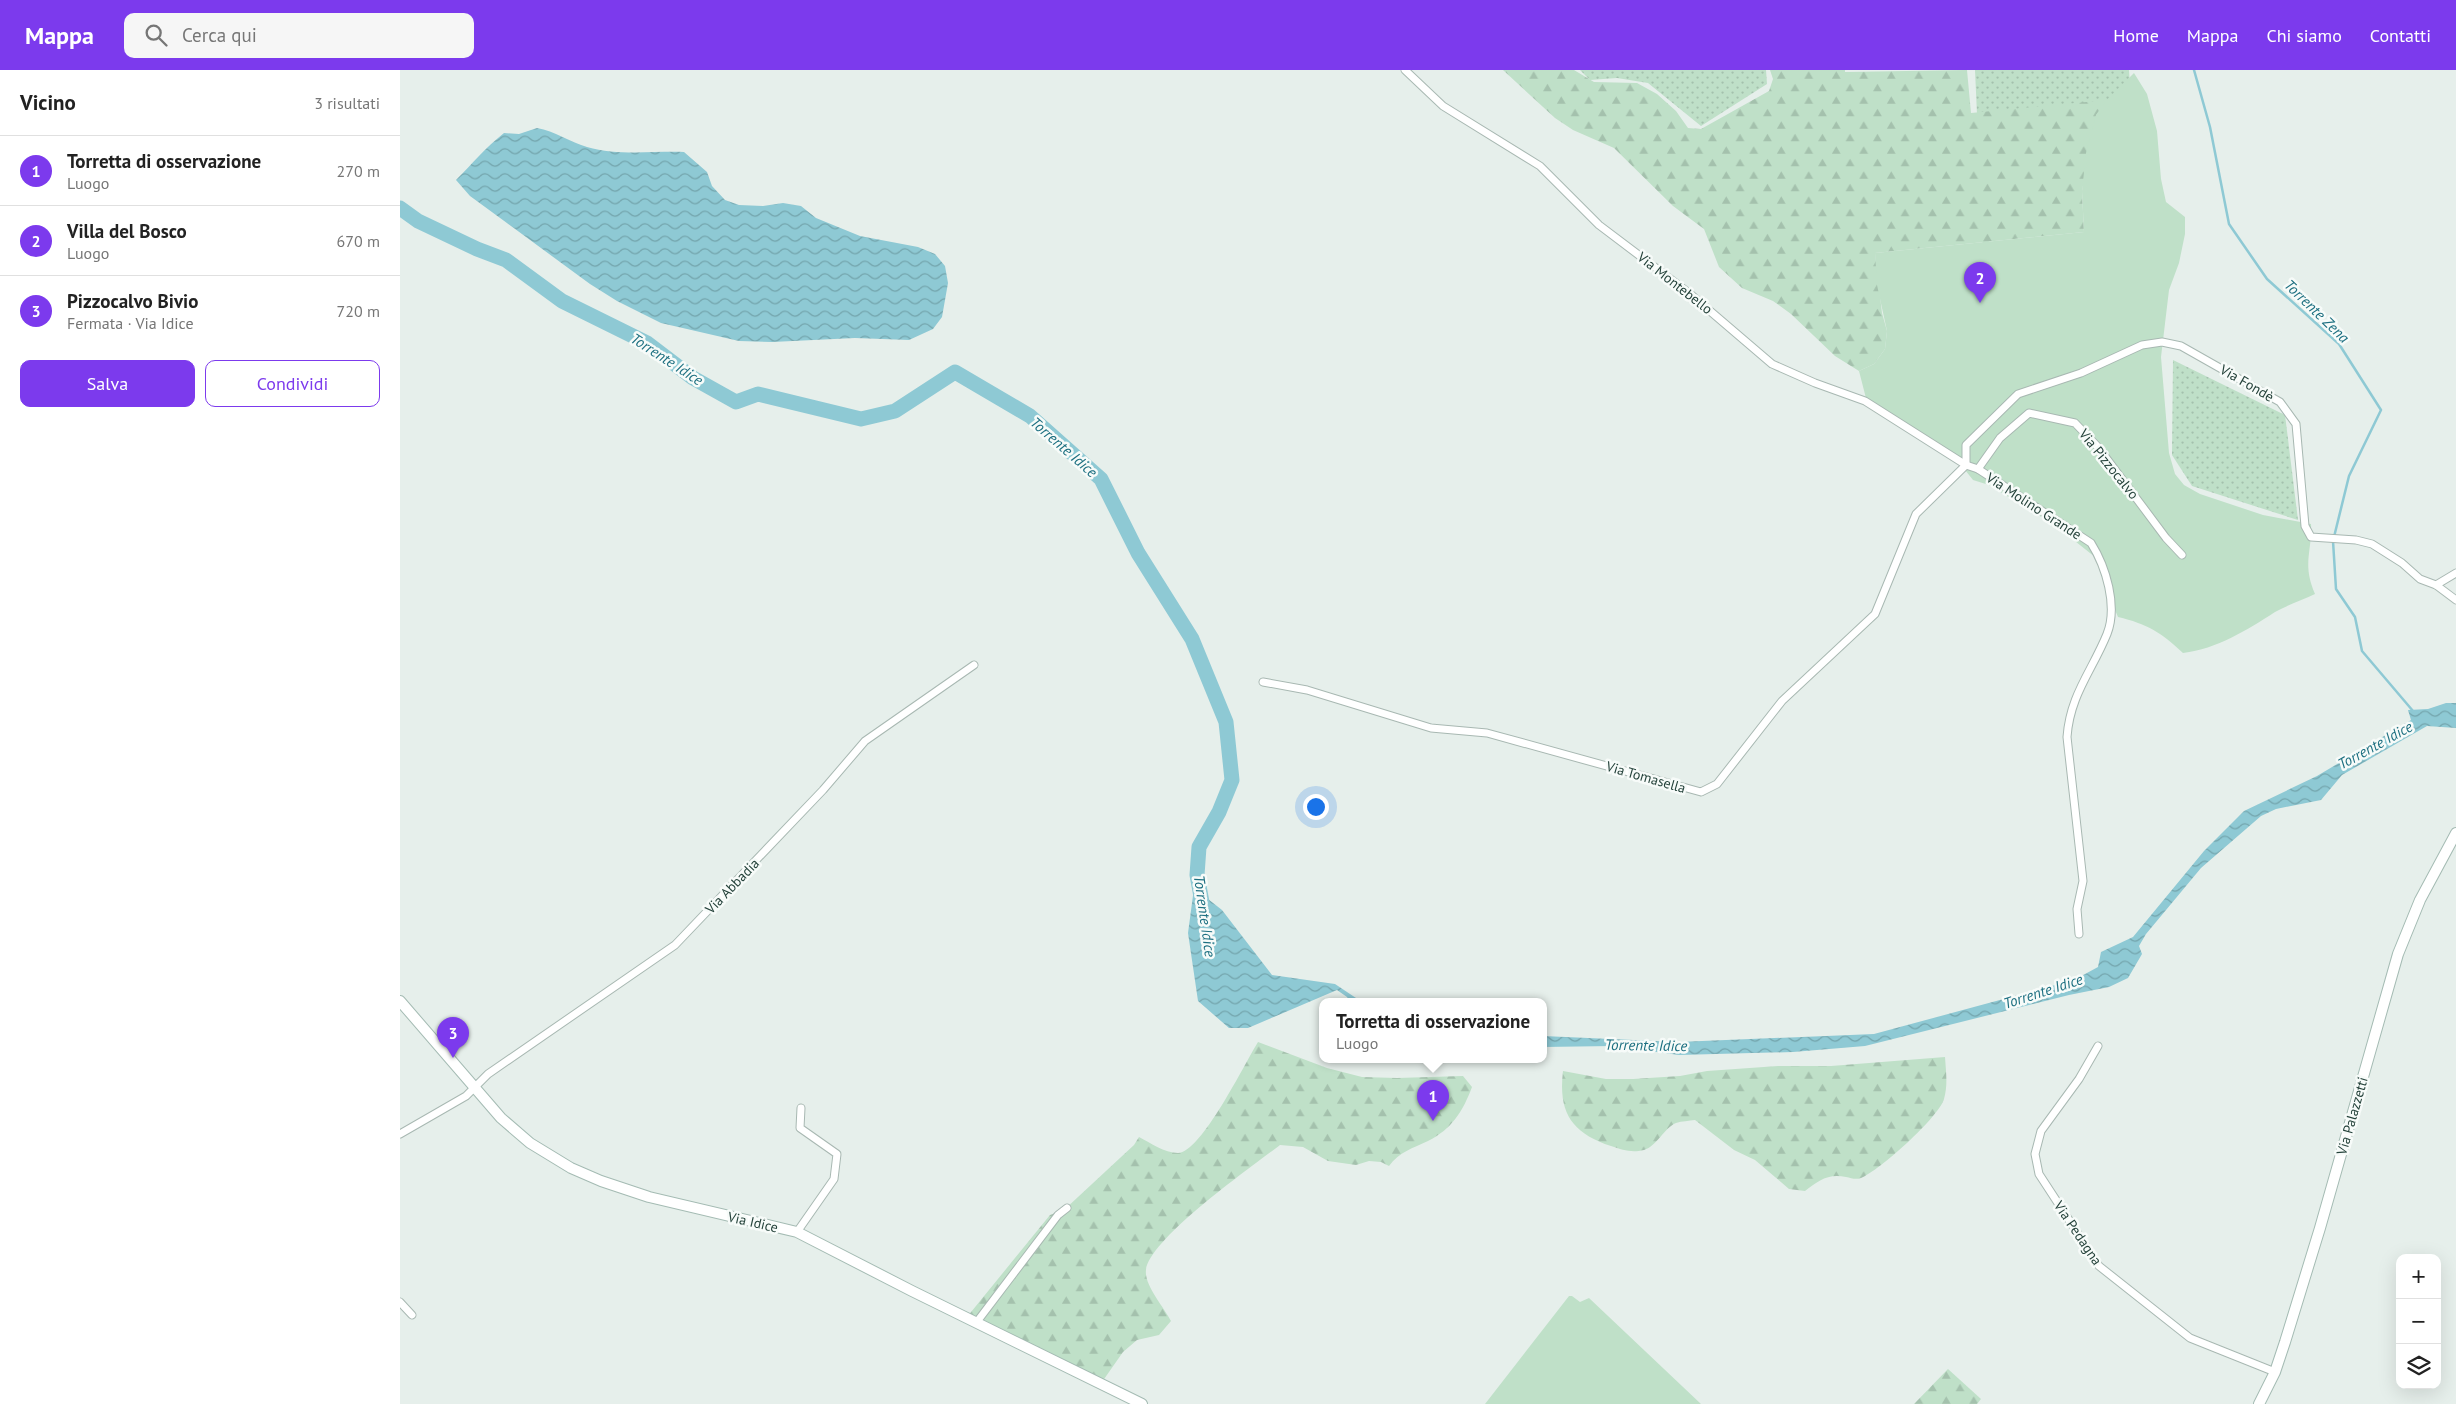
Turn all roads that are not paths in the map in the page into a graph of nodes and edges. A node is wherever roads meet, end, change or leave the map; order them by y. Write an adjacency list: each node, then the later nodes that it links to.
1 (1405, 70): 2 (street, Via Montebello)
2 (1966, 465): 3 (street, Via Molino Grande); 6 (street, Via Fondè); 9 (street, Via Tomasella)
3 (1978, 469): 4 (street, Via Pizzocalvo); 11 (street, Via Molino Grande)
4 (2182, 554)
5 (2456, 573): 6 (street)
6 (2436, 585): 7 (street, Via Fondè)
7 (2456, 600)
8 (974, 665): 14 (street, Via Abbadia)
9 (1263, 682)
10 (2456, 833): 22 (main road, Via Palazzetti)
11 (2079, 934)
12 (400, 1001): 14 (main road, Via Idice)
13 (2098, 1046): 22 (street, Via Pedagna)
14 (475, 1089): 16 (street, Via Abbadia); 18 (main road, Via Idice)
15 (801, 1108): 18 (street)
16 (400, 1134)
17 (1067, 1208): 21 (street)
18 (797, 1232): 21 (main road, Via Idice)
19 (400, 1302): 20 (street)
20 (412, 1315)
21 (976, 1323): 23 (main road, Via Idice)
22 (2275, 1372): 24 (main road, Via Palazzetti)
23 (1142, 1404)
24 (2259, 1404)

